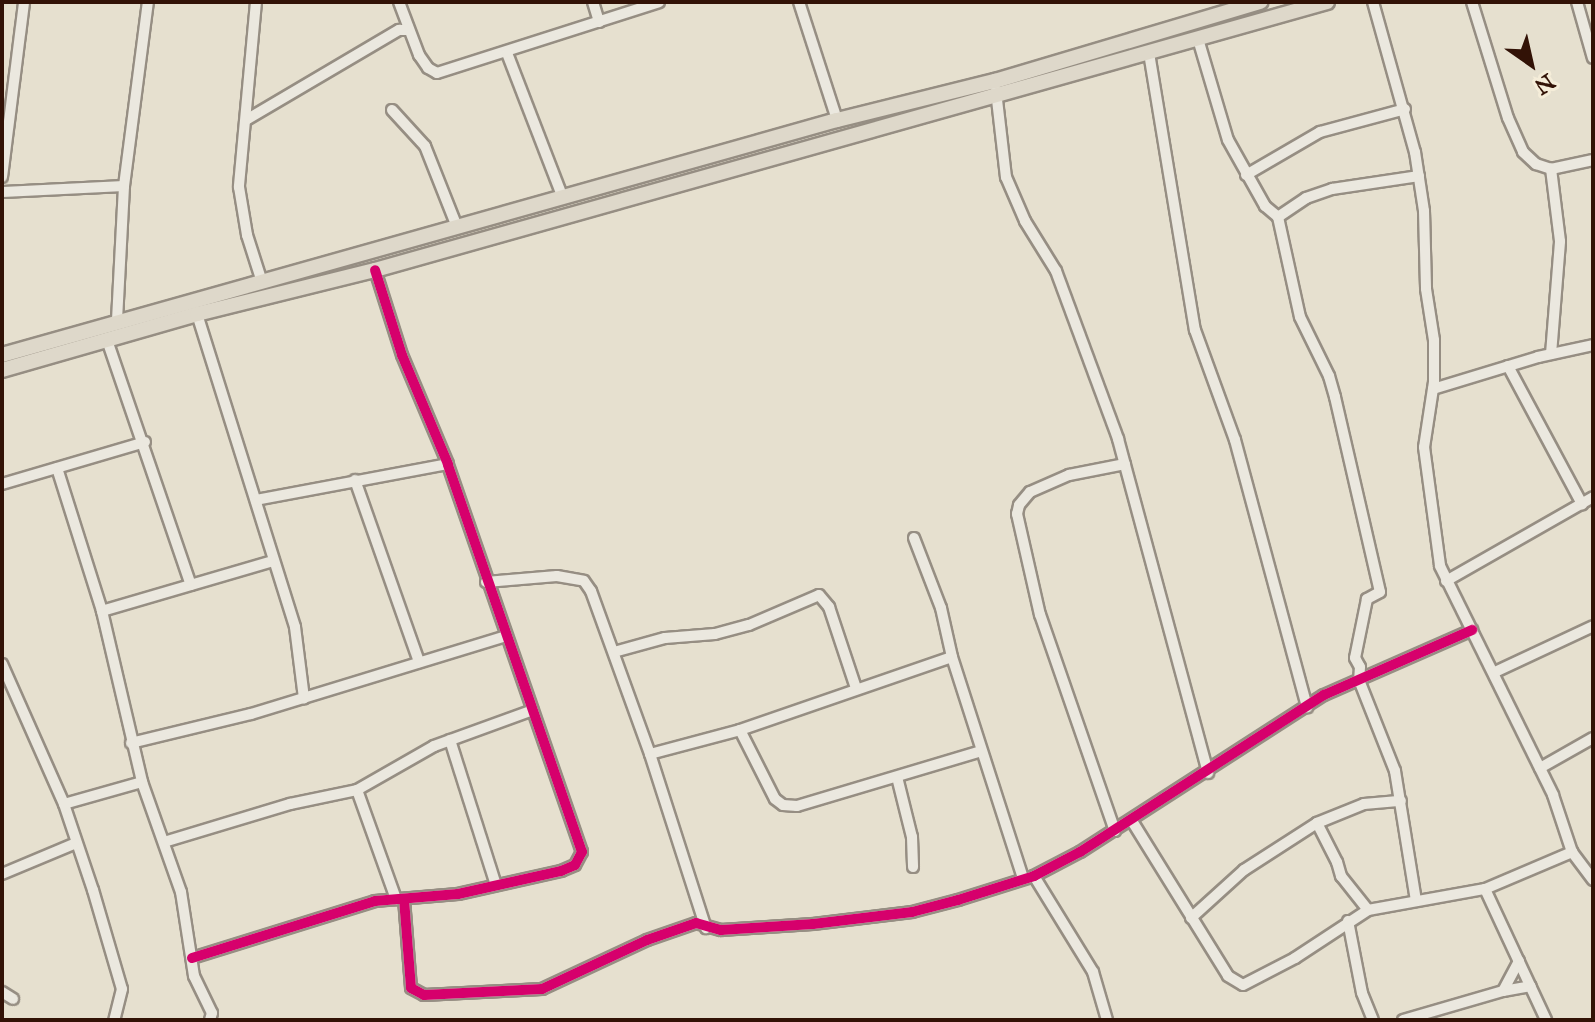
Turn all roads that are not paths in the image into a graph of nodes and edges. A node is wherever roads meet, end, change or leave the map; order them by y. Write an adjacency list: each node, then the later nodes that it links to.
1 (24, 2): 29 (street)
2 (148, 2): 30 (street)
3 (256, 2): 23 (street)
4 (399, 2): 15 (street)
5 (593, 2): 14 (street)
6 (659, 2): 14 (street)
7 (799, 2): 24 (street)
8 (1260, 2): 13 (main road)
9 (1327, 2): 16 (main road)
10 (1373, 2): 21 (street)
11 (1472, 2): 26 (street)
12 (1577, 2): 19 (street)
13 (1231, 6): 20 (main road)
14 (599, 22): 17 (street)
15 (409, 30): 17 (street); 23 (street)
16 (1198, 39): 18 (main road); 27 (street)
17 (507, 53): 32 (street)
18 (1149, 53): 20 (main road); 72 (street)
19 (1593, 58)
20 (996, 89): 24 (main road); 35 (main road); 48 (street)
21 (1405, 109): 27 (street); 28 (street)
22 (392, 110): 34 (street)
23 (246, 120): 36 (street)
24 (837, 120): 32 (main road)
25 (1593, 160): 26 (street)
26 (1551, 169): 41 (street)
27 (1246, 175): 33 (street)
28 (1419, 176): 33 (street); 45 (street)
29 (2, 177)
30 (124, 186): 31 (street); 38 (street)
31 (2, 192)
32 (563, 198): 34 (main road)
33 (1278, 217): 69 (street)
34 (457, 227): 36 (main road)
35 (375, 270): 37 (main road); 47 (street)
36 (262, 282): 38 (main road)
37 (197, 314): 39 (main road); 53 (street)
38 (117, 320): 42 (main road)
39 (107, 340): 44 (main road); 46 (street)
40 (1593, 345): 41 (street)
41 (1551, 354): 43 (street)
42 (2, 355)
43 (1508, 366): 45 (street); 54 (street)
44 (2, 370)
45 (1433, 389): 57 (street)
46 (145, 442): 49 (street); 59 (street)
47 (448, 464): 50 (street); 58 (street)
48 (1125, 464): 81 (street); 89 (street)
49 (57, 468): 51 (street); 60 (street)
50 (355, 480): 53 (street); 66 (street)
51 (2, 484)
52 (1593, 497): 54 (street)
53 (256, 500): 56 (street)
54 (1582, 504): 57 (street)
55 (914, 538): 65 (street)
56 (273, 561): 59 (street); 71 (street)
57 (1446, 581): 62 (street)
58 (486, 582): 63 (street); 64 (street)
59 (191, 585): 60 (street)
60 (102, 611): 77 (street)
61 (1592, 628): 68 (street)
62 (1472, 630): 68 (street); 69 (street)
63 (506, 636): 66 (street); 73 (street)
64 (614, 652): 70 (street); 79 (street)
65 (952, 657): 70 (street); 78 (street)
66 (419, 662): 71 (street)
67 (2, 664): 86 (street)
68 (1495, 672): 80 (street)
69 (1359, 680): 72 (street); 85 (street)
70 (856, 688): 74 (street)
71 (304, 698): 77 (street)
72 (1307, 707): 81 (street)
73 (533, 710): 76 (street); 97 (street)
74 (740, 730): 79 (street); 82 (street)
75 (1593, 738): 80 (street)
76 (450, 740): 84 (street); 97 (street)
77 (131, 743): 83 (street)
78 (981, 751): 82 (street); 95 (street)
79 (650, 754): 104 (street)
80 (1540, 768): 92 (street)
81 (1208, 773): 87 (street)
82 (897, 777): 93 (street)
83 (142, 782): 86 (street); 90 (street)
84 (357, 790): 90 (street); 99 (street)
85 (1401, 801): 88 (street); 100 (street)
86 (64, 804): 91 (street)
87 (1132, 821): 89 (street); 102 (street)
88 (1317, 823): 101 (street); 102 (street)
89 (1115, 831): 95 (street)
90 (164, 842): 105 (street)
91 (76, 843): 94 (street); 111 (street)
92 (1572, 852): 96 (street); 98 (street)
93 (913, 867)
94 (2, 874)
95 (1029, 877): 104 (street); 113 (street)
96 (1593, 880)
97 (496, 885): 99 (street)
98 (1485, 889): 100 (street); 106 (street)
99 (400, 899): 104 (street); 105 (street)
100 (1416, 900): 101 (street)
101 (1368, 910): 103 (street)
102 (1191, 918): 103 (street)
103 (1348, 921): 114 (street)
104 (706, 928)
105 (192, 958): 112 (street)
106 (1519, 961): 107 (street); 108 (street)
107 (1531, 986): 108 (street); 116 (street)
108 (1503, 991): 115 (street)
109 (2, 992): 110 (street)
110 (13, 999)
111 (114, 1020)
112 (210, 1020)
113 (1107, 1020)
114 (1373, 1020)
115 (1403, 1020)
116 (1546, 1020)

